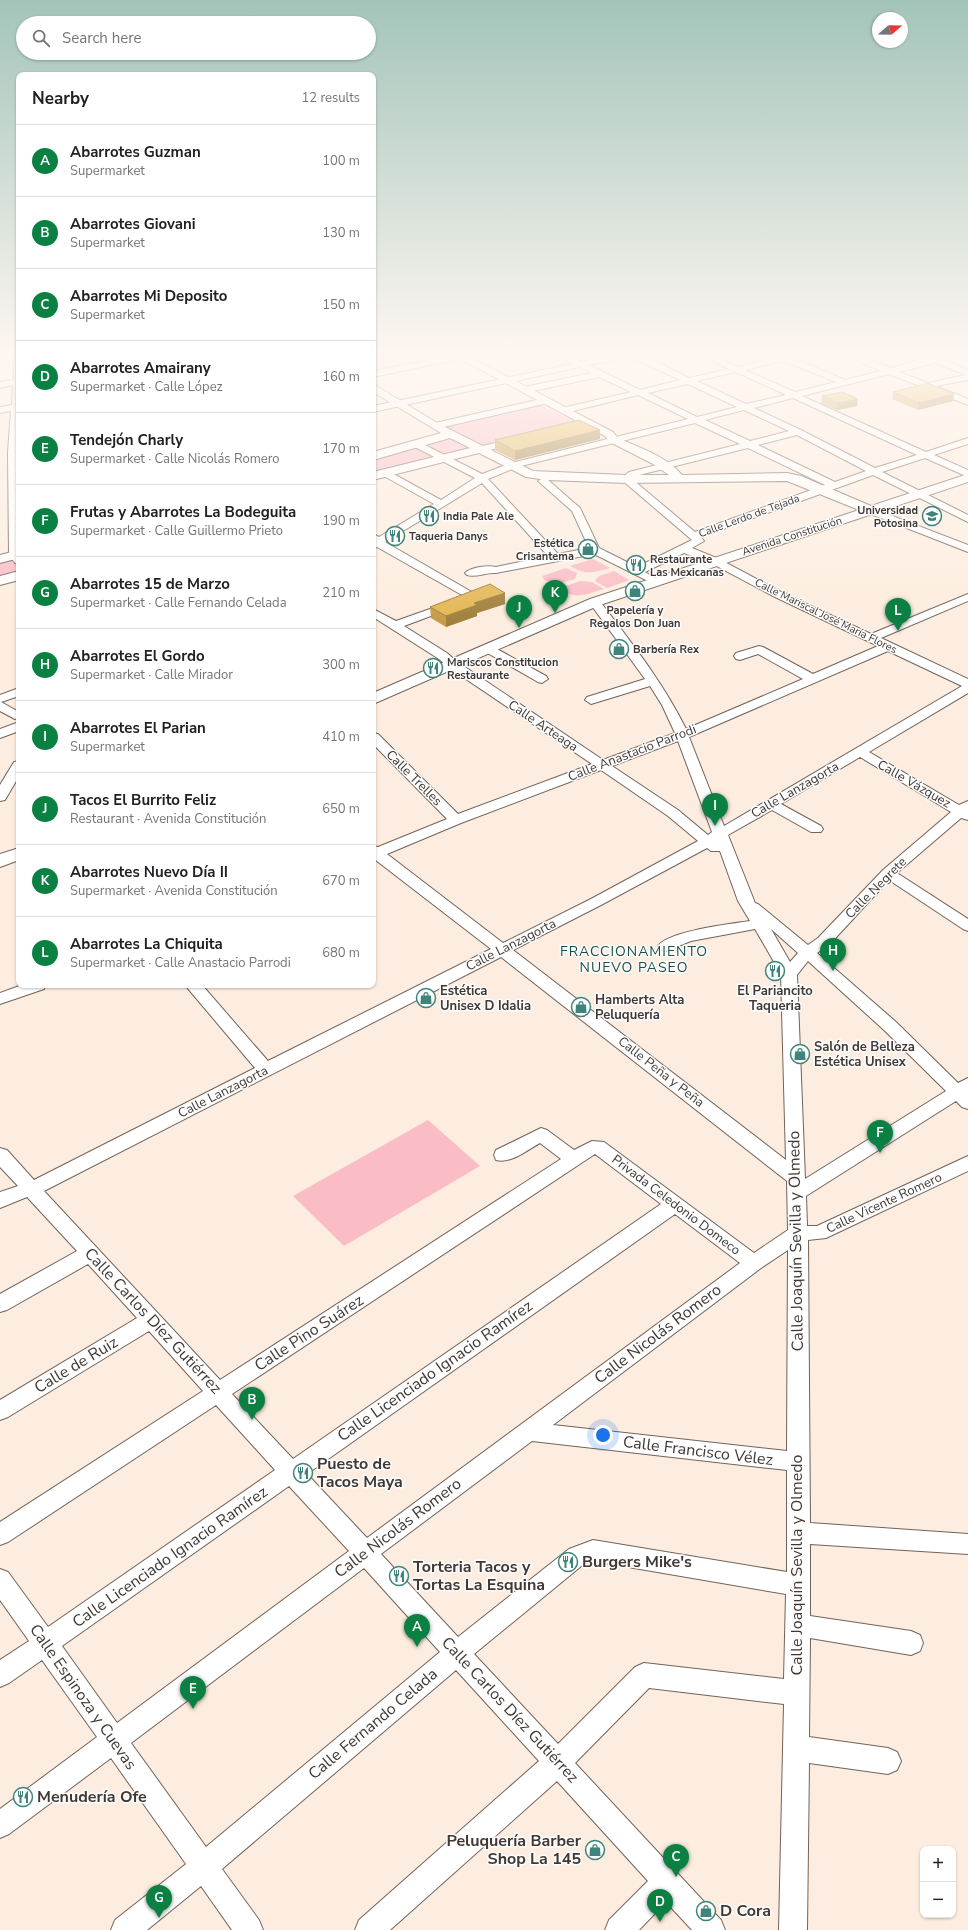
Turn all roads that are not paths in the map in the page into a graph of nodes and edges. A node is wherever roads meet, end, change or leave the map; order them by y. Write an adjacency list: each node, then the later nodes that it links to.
1 (419, 443): 10 (main road)
2 (468, 443): 12 (main road)
3 (507, 443): 12 (street)
4 (602, 443): 18 (street)
5 (620, 443): 19 (main road)
6 (753, 443): 11 (street)
7 (819, 443): 20 (street)
8 (899, 443): 16 (street)
9 (962, 443): 16 (street, Calle Lerdo de Tejada)
10 (416, 444): 15 (main road); 17 (street)
11 (749, 444): 19 (street); 22 (street)
12 (481, 450): 17 (main road); 18 (main road)
13 (16, 451): 14 (street); 32 (street)
14 (0, 454)
15 (376, 455)
16 (925, 455): 20 (street, Calle Lerdo de Tejada); 24 (street)
17 (446, 459): 21 (main road); 28 (street)
18 (514, 465): 23 (main road); 28 (street)
19 (664, 466): 26 (main road); 27 (street)
20 (874, 472): 31 (street, Calle Lerdo de Tejada); 34 (street)
21 (386, 473): 25 (main road); 35 (street)
22 (793, 473): 26 (main road); 31 (main road); 31 (street)
23 (530, 474): 27 (main road); 28 (street)
24 (968, 474)
25 (376, 475)
26 (676, 475): 27 (main road)
27 (629, 476): 38 (street)
28 (482, 478): 35 (street); 46 (street)
29 (968, 478): 34 (main road, Avenida Constitución)
30 (543, 481): 44 (street)
31 (821, 485): 36 (main road); 38 (street, Calle Lerdo de Tejada)
32 (16, 486): 33 (street)
33 (0, 489)
34 (918, 495): 36 (main road, Avenida Constitución); 37 (street)
35 (442, 504): 39 (street)
36 (877, 509): 41 (street); 43 (street); 48 (main road, Avenida Constitución)
37 (968, 519)
38 (694, 536): 42 (street, Calle Lerdo de Tejada)
39 (376, 540)
40 (376, 542): 59 (street)
41 (968, 543)
42 (684, 549): 48 (street, Calle Mariscal José María Flores); 50 (street, Calle Lerdo de Tejada)
43 (968, 549)
44 (595, 550): 46 (street); 50 (street)
45 (16, 556): 47 (main road)
46 (556, 558): 49 (street)
47 (0, 559)
48 (715, 561): 55 (main road, Avenida Constitución); 60 (street, Calle Mariscal José María Flores)
49 (496, 570): 51 (street); 53 (street)
50 (636, 572): 55 (street)
51 (471, 574)
52 (16, 576): 54 (main road)
53 (506, 578)
54 (0, 580)
55 (654, 581): 57 (main road, Avenida Constitución)
56 (968, 597): 60 (street)
57 (595, 602): 62 (main road, Avenida Constitución); 67 (street, Calle Joaquín Sevilla y Olmedo)
58 (376, 614): 59 (street, Calle Arteaga)
59 (396, 625): 64 (street, Calle Arteaga)
60 (872, 638): 61 (street, Calle Mariscal José María Flores)
61 (889, 646): 66 (street, Calle Anastacio Parrodi); 68 (street, Calle Mariscal José María Flores)
62 (488, 648): 64 (main road, Avenida Constitución); 65 (street)
63 (740, 656): 66 (street)
64 (452, 664): 72 (main road, Avenida Constitución); 79 (street, Calle Arteaga)
65 (542, 679)
66 (813, 679): 76 (street, Calle Anastacio Parrodi)
67 (653, 682): 73 (street); 76 (street, Calle Joaquín Sevilla y Olmedo)
68 (968, 684)
69 (968, 688): 78 (street, Calle Lanzagorta)
70 (16, 693): 71 (street)
71 (0, 699)
72 (376, 699)
73 (591, 700)
74 (0, 706): 75 (street)
75 (13, 726)
76 (682, 735): 79 (street, Calle Anastacio Parrodi); 86 (street, Calle Joaquín Sevilla y Olmedo)
77 (376, 740): 84 (street, Calle Trelles)
78 (860, 752): 82 (street, Calle Lanzagorta); 83 (street, Calle Vázquez)
79 (601, 766): 84 (street, Calle Anastacio Parrodi); 87 (street, Calle Arteaga)
80 (16, 770): 81 (street)
81 (0, 797)
82 (772, 804): 85 (street); 86 (street, Calle Lanzagorta)
83 (965, 811): 93 (street, Calle Negrete)
84 (456, 820): 88 (street, Calle Anastacio Parrodi)
85 (815, 829)
86 (720, 833): 87 (street, Calle Lanzagorta); 91 (street, Calle Joaquín Sevilla y Olmedo)
87 (708, 841): 91 (street, Calle Arteaga); 98 (street, Calle Lanzagorta)
88 (376, 852)
89 (16, 854): 92 (main road)
90 (376, 855): 98 (street, Calle Peña y Peña)
91 (729, 859): 94 (street, Calle Joaquín Sevilla y Olmedo)
92 (0, 862)
93 (888, 873): 96 (street); 99 (street, Calle Negrete)
94 (746, 901): 95 (street, Calle Joaquín Sevilla y Olmedo); 99 (street)
95 (759, 924): 97 (street); 100 (street, Calle Joaquín Sevilla y Olmedo)
96 (968, 926)
97 (666, 946)
98 (503, 950): 104 (street, Calle Lanzagorta); 111 (street, Calle Peña y Peña)
99 (807, 952): 100 (street, Calle Negrete); 105 (street)
100 (789, 974): 111 (street, Calle Joaquín Sevilla y Olmedo)
101 (30, 988): 103 (street)
102 (196, 988): 104 (street)
103 (0, 999)
104 (266, 1070): 112 (street, Calle Lanzagorta)
105 (965, 1093): 111 (street)
106 (598, 1148): 109 (street, Calle Pino Suárez); 114 (street, Privada Celedonio Domeco)
107 (0, 1155): 112 (street, Calle Carlos Díez Gutiérrez)
108 (503, 1155): 109 (street)
109 (574, 1160): 120 (street, Calle Pino Suárez)
110 (968, 1163): 115 (street, Calle Vicente Romero)
111 (796, 1185): 115 (street, Calle Joaquín Sevilla y Olmedo)
112 (31, 1190): 113 (street, Calle Lanzagorta); 116 (street, Calle Carlos Díez Gutiérrez)
113 (0, 1201)
114 (674, 1205): 117 (street, Privada Celedonio Domeco); 124 (street, Calle Licenciado Ignacio Ramírez)
115 (798, 1233): 117 (street, Calle Nicolás Romero); 123 (street, Calle Joaquín Sevilla y Olmedo)
116 (90, 1253): 118 (street); 119 (street, Calle Carlos Díez Gutiérrez)
117 (754, 1263): 122 (street, Calle Nicolás Romero)
118 (0, 1304)
119 (151, 1319): 120 (street, Calle Carlos Díez Gutiérrez); 121 (street, Calle de Ruiz)
120 (218, 1392): 124 (street, Calle Carlos Díez Gutiérrez); 126 (street, Calle Pino Suárez)
121 (0, 1411)
122 (527, 1431): 123 (street, Calle Francisco Vélez); 128 (street, Calle Nicolás Romero)
123 (798, 1462): 125 (street, Calle Joaquín Sevilla y Olmedo)
124 (291, 1472): 128 (street, Calle Carlos Díez Gutiérrez); 133 (street, Calle Licenciado Ignacio Ramírez)
125 (799, 1533): 127 (street); 130 (street, Calle Joaquín Sevilla y Olmedo)
126 (0, 1535)
127 (968, 1544)
128 (365, 1552): 134 (street, Calle Carlos Díez Gutiérrez); 137 (street, Calle Nicolás Romero)
129 (0, 1580): 133 (street, Calle Espinoza y Cuevas)
130 (798, 1586): 131 (street, Calle Joaquín Sevilla y Olmedo); 134 (street, Calle Fernando Celada)
131 (797, 1625): 132 (street); 136 (street, Calle Joaquín Sevilla y Olmedo)
132 (911, 1643)
133 (45, 1644): 135 (street, Calle Licenciado Ignacio Ramírez); 137 (street, Calle Espinoza y Cuevas)
134 (457, 1653): 139 (street, Calle Carlos Díez Gutiérrez); 142 (street, Calle Fernando Celada)
135 (0, 1675)
136 (796, 1693): 138 (street, Calle Joaquín Sevilla y Olmedo); 139 (street)
137 (114, 1741): 141 (street, Calle Nicolás Romero); 142 (street, Calle Espinoza y Cuevas)
138 (796, 1748): 140 (street); 149 (street, Calle Joaquín Sevilla y Olmedo)
139 (558, 1762): 143 (street, Calle Carlos Díez Gutiérrez); 146 (street)
140 (888, 1762)
141 (0, 1825)
142 (204, 1867): 144 (street, Calle Fernando Celada); 145 (street, Calle Espinoza y Cuevas)
143 (667, 1881): 147 (street); 148 (street, Calle Carlos Díez Gutiérrez)
144 (126, 1930)
145 (249, 1930)
146 (369, 1930)
147 (619, 1930)
148 (711, 1930)
149 (793, 1930)

